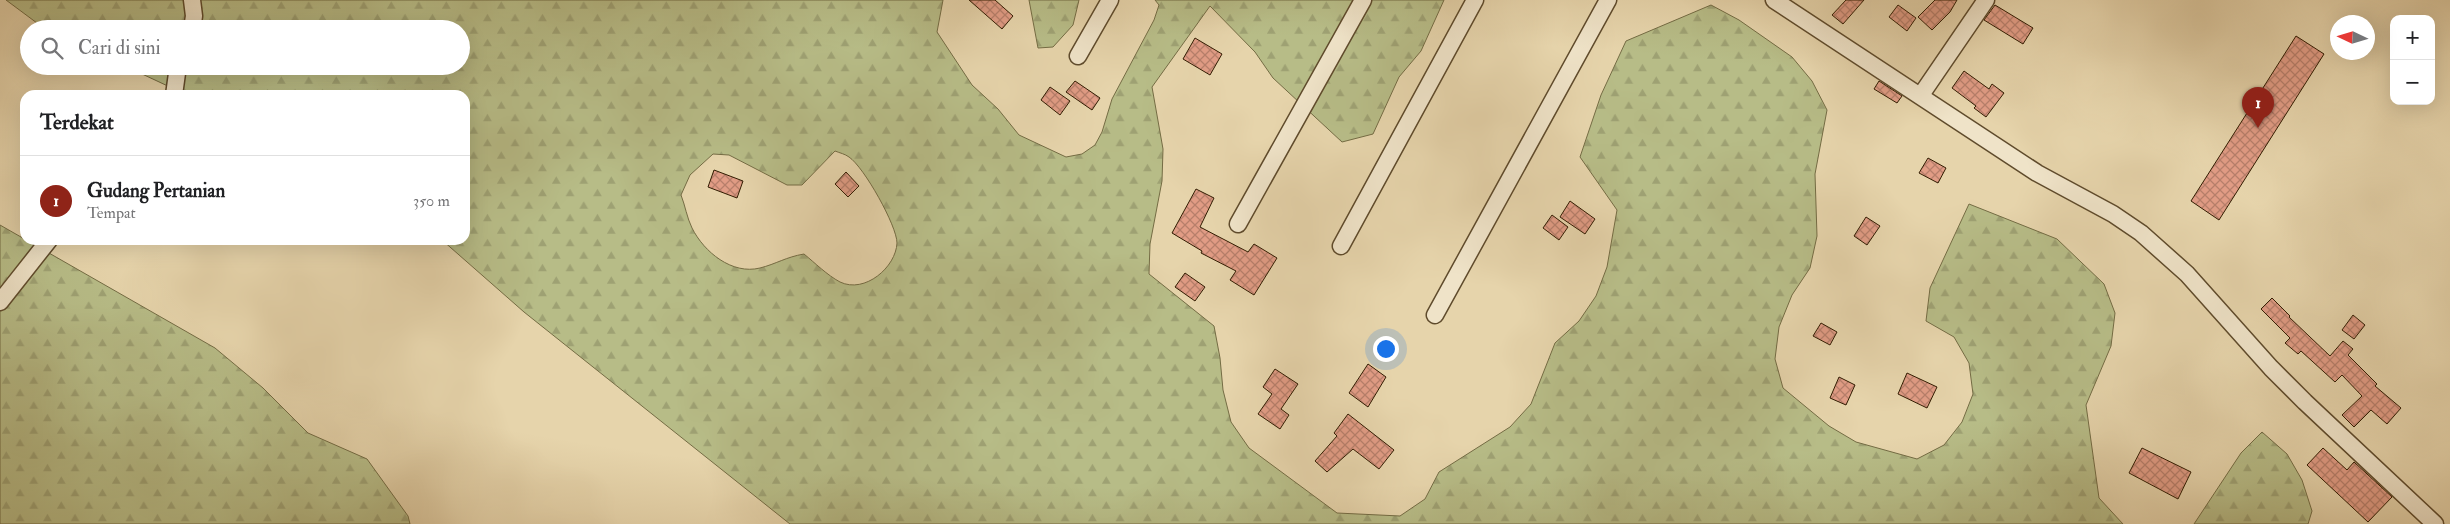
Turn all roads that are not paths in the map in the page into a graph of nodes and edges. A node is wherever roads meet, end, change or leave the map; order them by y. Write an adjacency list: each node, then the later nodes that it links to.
1 (192, 0): 8 (street)
2 (1110, 0): 9 (street)
3 (1363, 0): 13 (street)
4 (1474, 0): 15 (street)
5 (1608, 0): 17 (street)
6 (1774, 0): 12 (street)
7 (1986, 0): 12 (street)
8 (193, 20)
9 (1078, 56)
10 (177, 75): 11 (street)
11 (175, 90)
12 (1921, 95): 18 (street)
13 (1238, 224)
14 (45, 245): 16 (street)
15 (1341, 246)
16 (0, 302)
17 (1434, 315)
18 (2435, 524)

